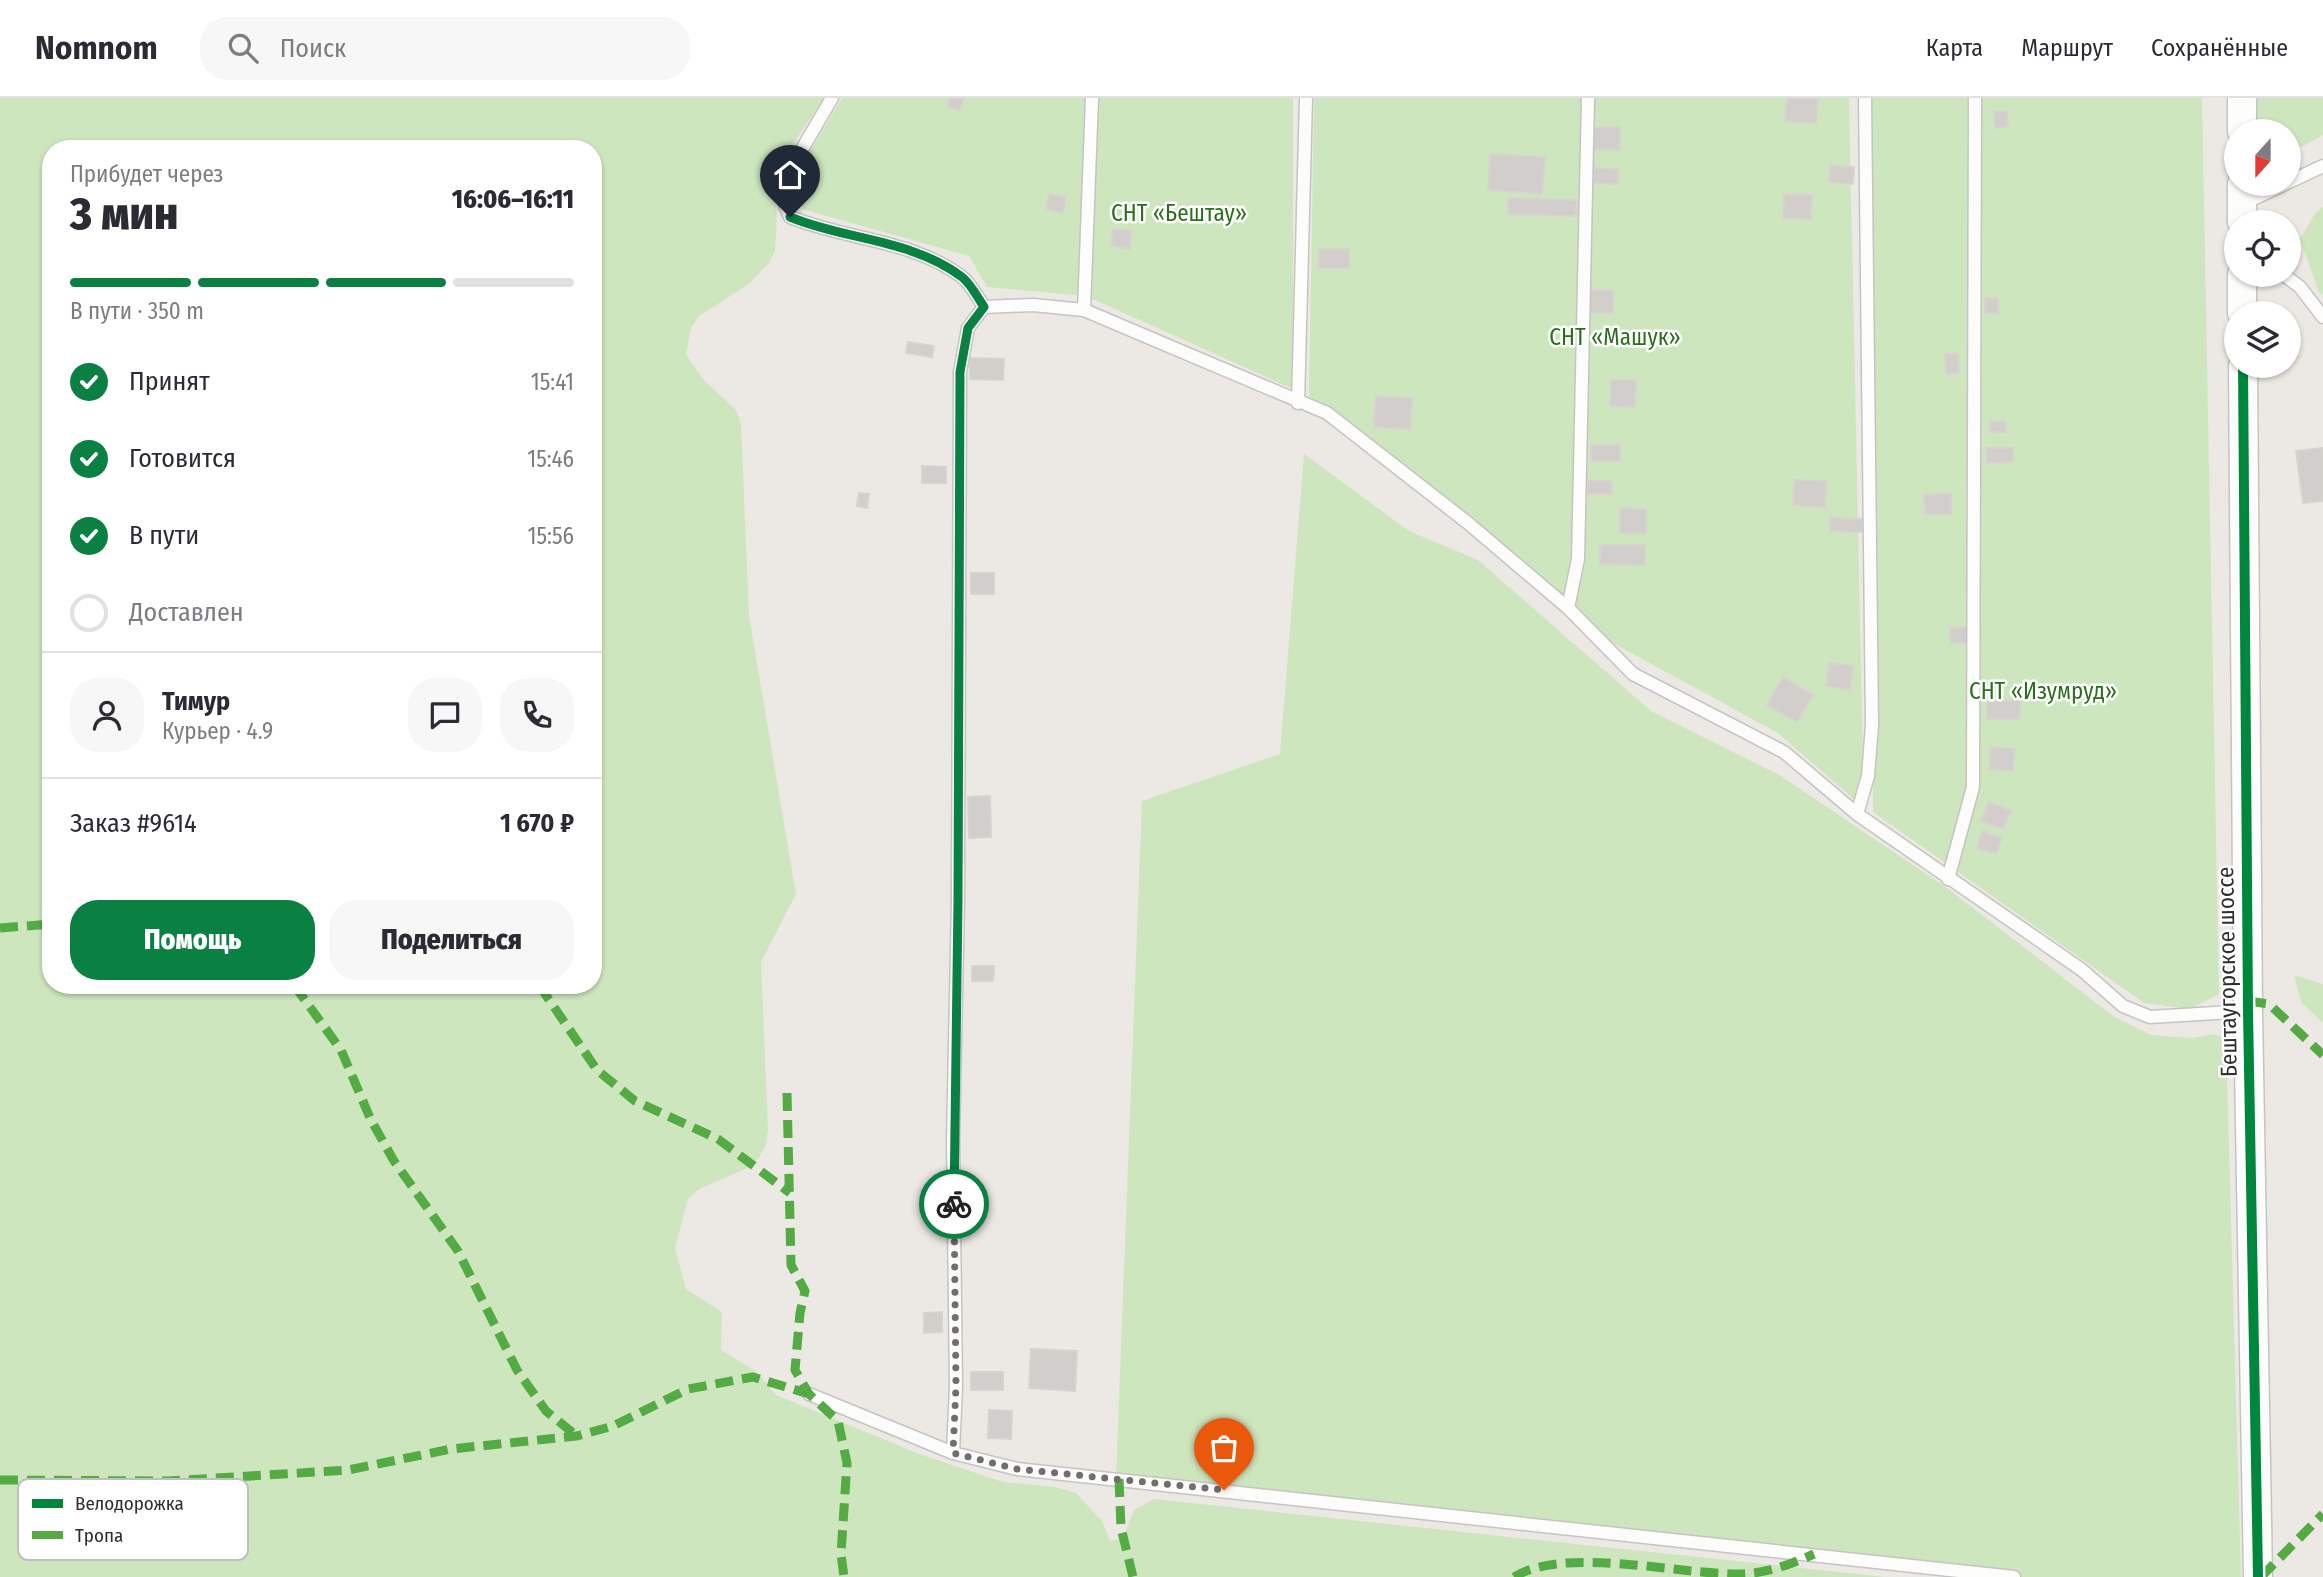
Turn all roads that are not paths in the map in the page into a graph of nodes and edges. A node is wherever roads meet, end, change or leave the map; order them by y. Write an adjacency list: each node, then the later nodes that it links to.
1 (832, 98): 12 (lane)
2 (1091, 98): 13 (lane)
3 (1306, 98): 16 (lane)
4 (1588, 98): 17 (lane)
5 (1865, 98): 18 (lane)
6 (1975, 98): 19 (lane)
7 (2242, 98): 8 (street)
8 (2242, 119)
9 (2323, 166): 10 (lane)
10 (2301, 176)
11 (2300, 287): 14 (lane)
12 (984, 307): 13 (lane); 22 (lane)
13 (1084, 310): 16 (lane)
14 (2323, 317)
15 (2243, 378): 20 (street, Бештаугорское шоссе)
16 (1298, 403): 17 (lane)
17 (1568, 608): 18 (lane)
18 (1857, 814): 19 (lane)
19 (1948, 879): 20 (lane)
20 (2248, 1011): 24 (street, Бештаугорское шоссе)
21 (809, 1394): 22 (lane)
22 (953, 1453): 23 (lane)
23 (2014, 1577)
24 (2258, 1577)

